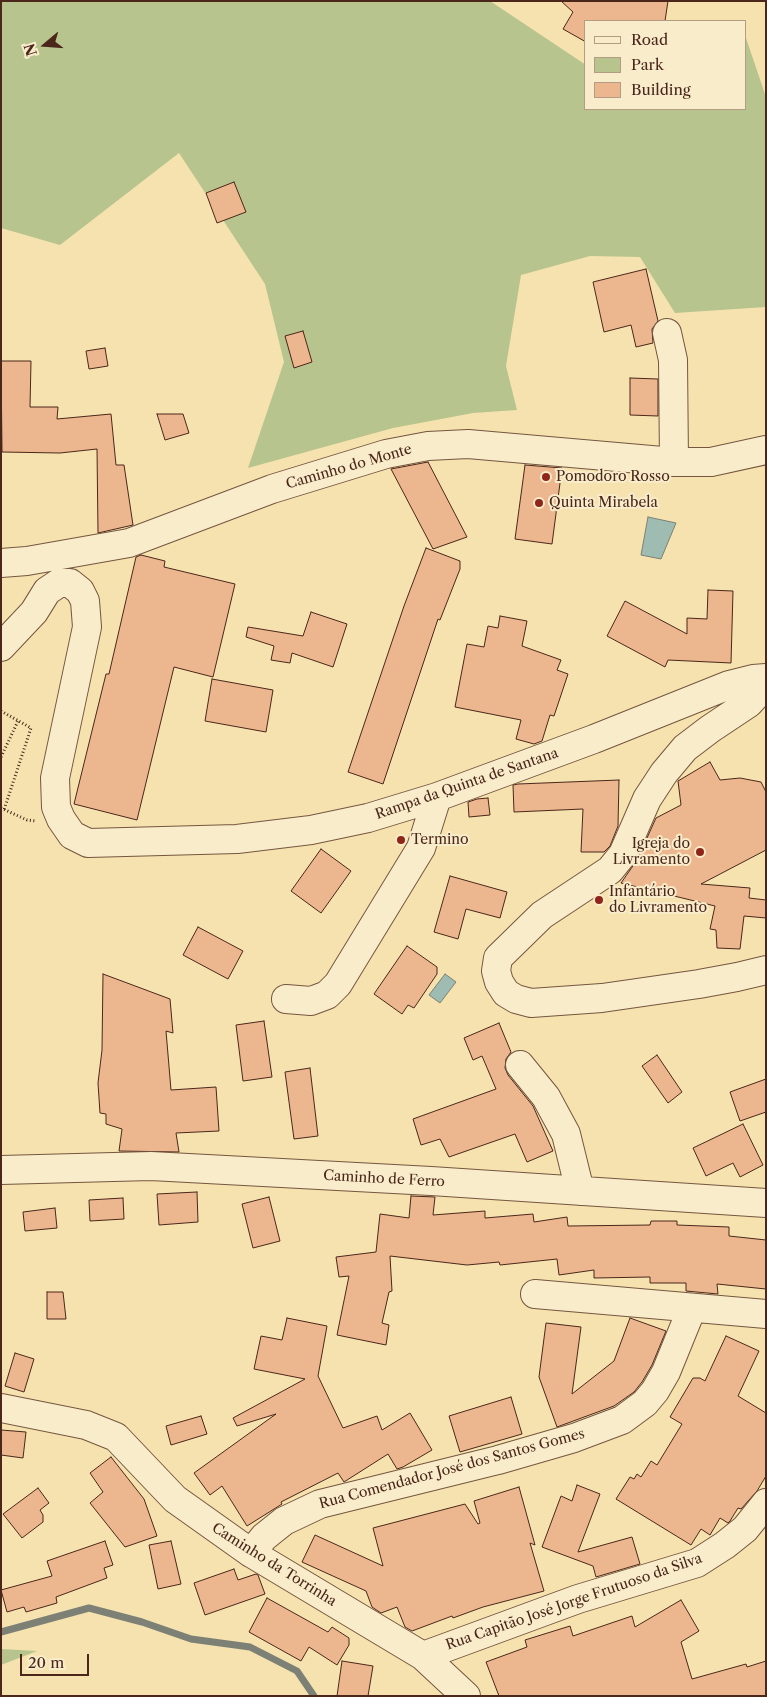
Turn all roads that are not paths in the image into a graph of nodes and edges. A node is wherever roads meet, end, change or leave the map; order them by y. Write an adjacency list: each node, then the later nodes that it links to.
1 (667, 333): 3 (street)
2 (766, 450): 3 (street, Caminho do Monte)
3 (674, 462): 4 (street, Caminho do Monte)
4 (1, 563)
5 (1, 647): 8 (street, Rampa da Quinta de Santana)
6 (766, 678): 8 (street, Rampa da Quinta de Santana)
7 (766, 684): 9 (street)
8 (436, 796): 10 (street)
9 (766, 970)
10 (286, 999)
11 (520, 1065): 13 (street)
12 (1, 1170): 13 (street, Caminho de Ferro)
13 (580, 1191): 14 (street, Caminho de Ferro)
14 (766, 1204)
15 (535, 1294): 16 (street)
16 (692, 1308): 17 (street); 20 (street, Rua Comendador José dos Santos Gomes)
17 (766, 1314)
18 (1, 1408): 20 (street, Caminho da Torrinha)
19 (766, 1503): 21 (street, Rua Capitão José Jorge Frutuoso da Silva)
20 (251, 1553): 21 (street, Caminho da Torrinha)
21 (423, 1656): 22 (street, Caminho da Torrinha)
22 (466, 1696)

